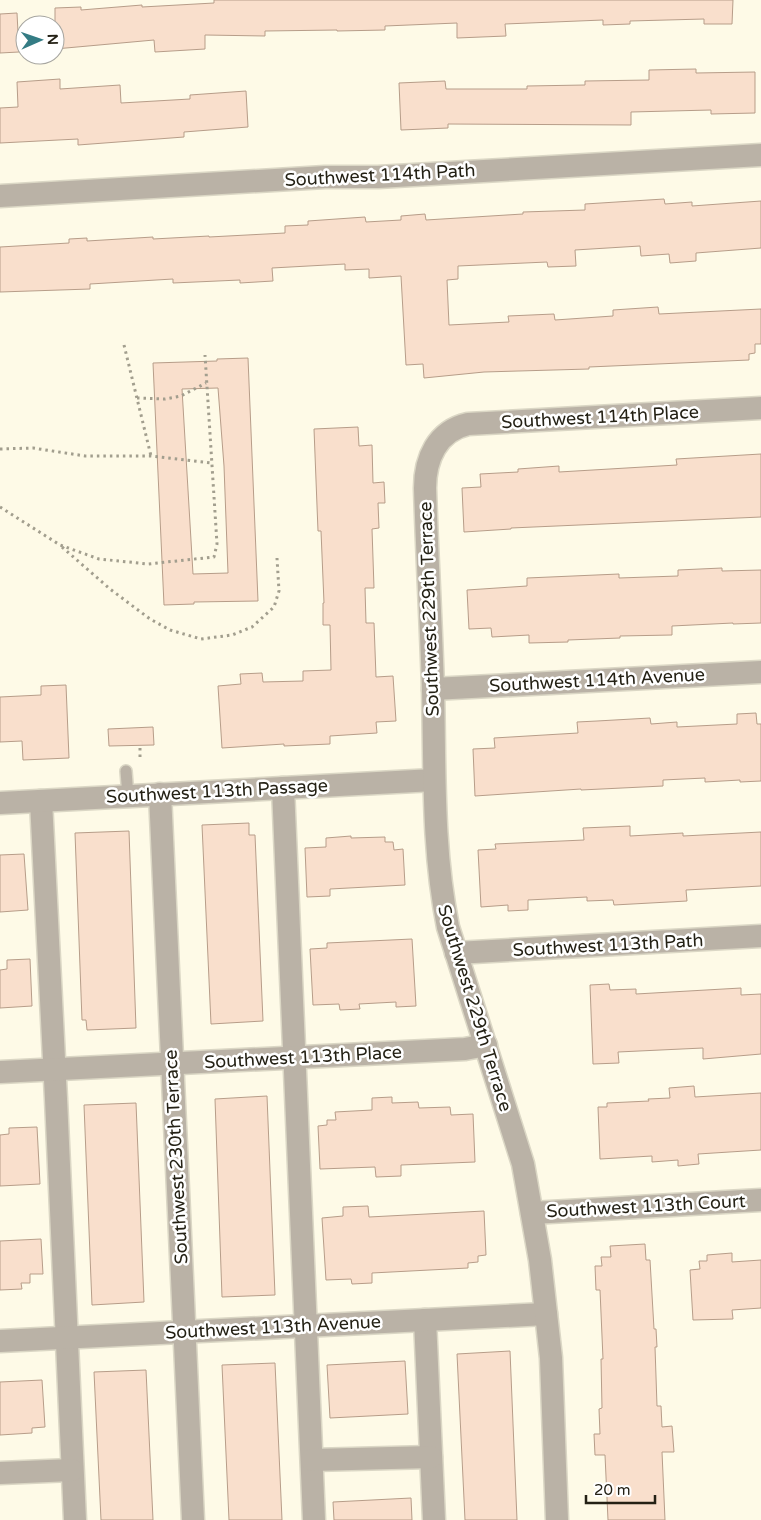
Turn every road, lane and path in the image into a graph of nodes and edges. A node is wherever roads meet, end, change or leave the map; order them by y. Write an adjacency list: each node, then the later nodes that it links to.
1 (761, 155): 2 (street, Southwest 114th Path)
2 (0, 196)
3 (124, 345): 6 (path)
4 (204, 355): 5 (path)
5 (206, 383): 6 (path); 11 (path)
6 (137, 398): 10 (path)
7 (761, 408): 8 (street, Southwest 114th Place)
8 (442, 437): 16 (street, Southwest 229th Terrace)
9 (0, 449): 10 (path)
10 (150, 456): 11 (path)
11 (212, 463): 13 (path)
12 (0, 507): 13 (path)
13 (60, 545): 14 (path)
14 (277, 558)
15 (761, 672): 16 (street, Southwest 114th Avenue)
16 (433, 689): 18 (street, Southwest 229th Terrace)
17 (126, 770): 21 (lane)
18 (434, 780): 19 (street, Southwest 113th Passage); 25 (street, Southwest 229th Terrace)
19 (283, 788): 20 (street, Southwest 113th Passage); 27 (street)
20 (160, 794): 21 (street, Southwest 113th Passage); 28 (street, Southwest 230th Terrace)
21 (128, 796): 22 (street, Southwest 113th Passage)
22 (41, 801): 23 (street, Southwest 113th Passage); 29 (street)
23 (0, 803)
24 (761, 936): 25 (street, Southwest 113th Path)
25 (456, 953): 26 (street, Southwest 229th Terrace)
26 (486, 1045): 27 (street, Southwest 113th Place); 32 (street, Southwest 229th Terrace)
27 (295, 1057): 28 (street, Southwest 113th Place); 35 (street)
28 (172, 1063): 29 (street, Southwest 113th Place); 36 (street, Southwest 230th Terrace)
29 (55, 1069): 30 (street, Southwest 113th Place); 37 (street)
30 (0, 1072)
31 (761, 1200): 32 (street, Southwest 113th Court)
32 (532, 1213): 33 (street, Southwest 229th Terrace)
33 (546, 1314): 34 (street, Southwest 113th Avenue); 47 (street, Southwest 229th Terrace)
34 (425, 1320): 35 (street, Southwest 113th Avenue); 39 (street)
35 (306, 1326): 36 (street, Southwest 113th Avenue); 40 (street)
36 (185, 1332): 37 (street, Southwest 113th Avenue); 44 (street, Southwest 230th Terrace)
37 (67, 1337): 38 (street, Southwest 113th Avenue); 41 (street)
38 (0, 1341)
39 (431, 1456): 40 (street); 46 (street)
40 (312, 1460): 45 (street)
41 (72, 1470): 42 (street); 43 (street)
42 (0, 1473)
43 (74, 1520)
44 (193, 1520)
45 (314, 1520)
46 (434, 1520)
47 (557, 1520)

